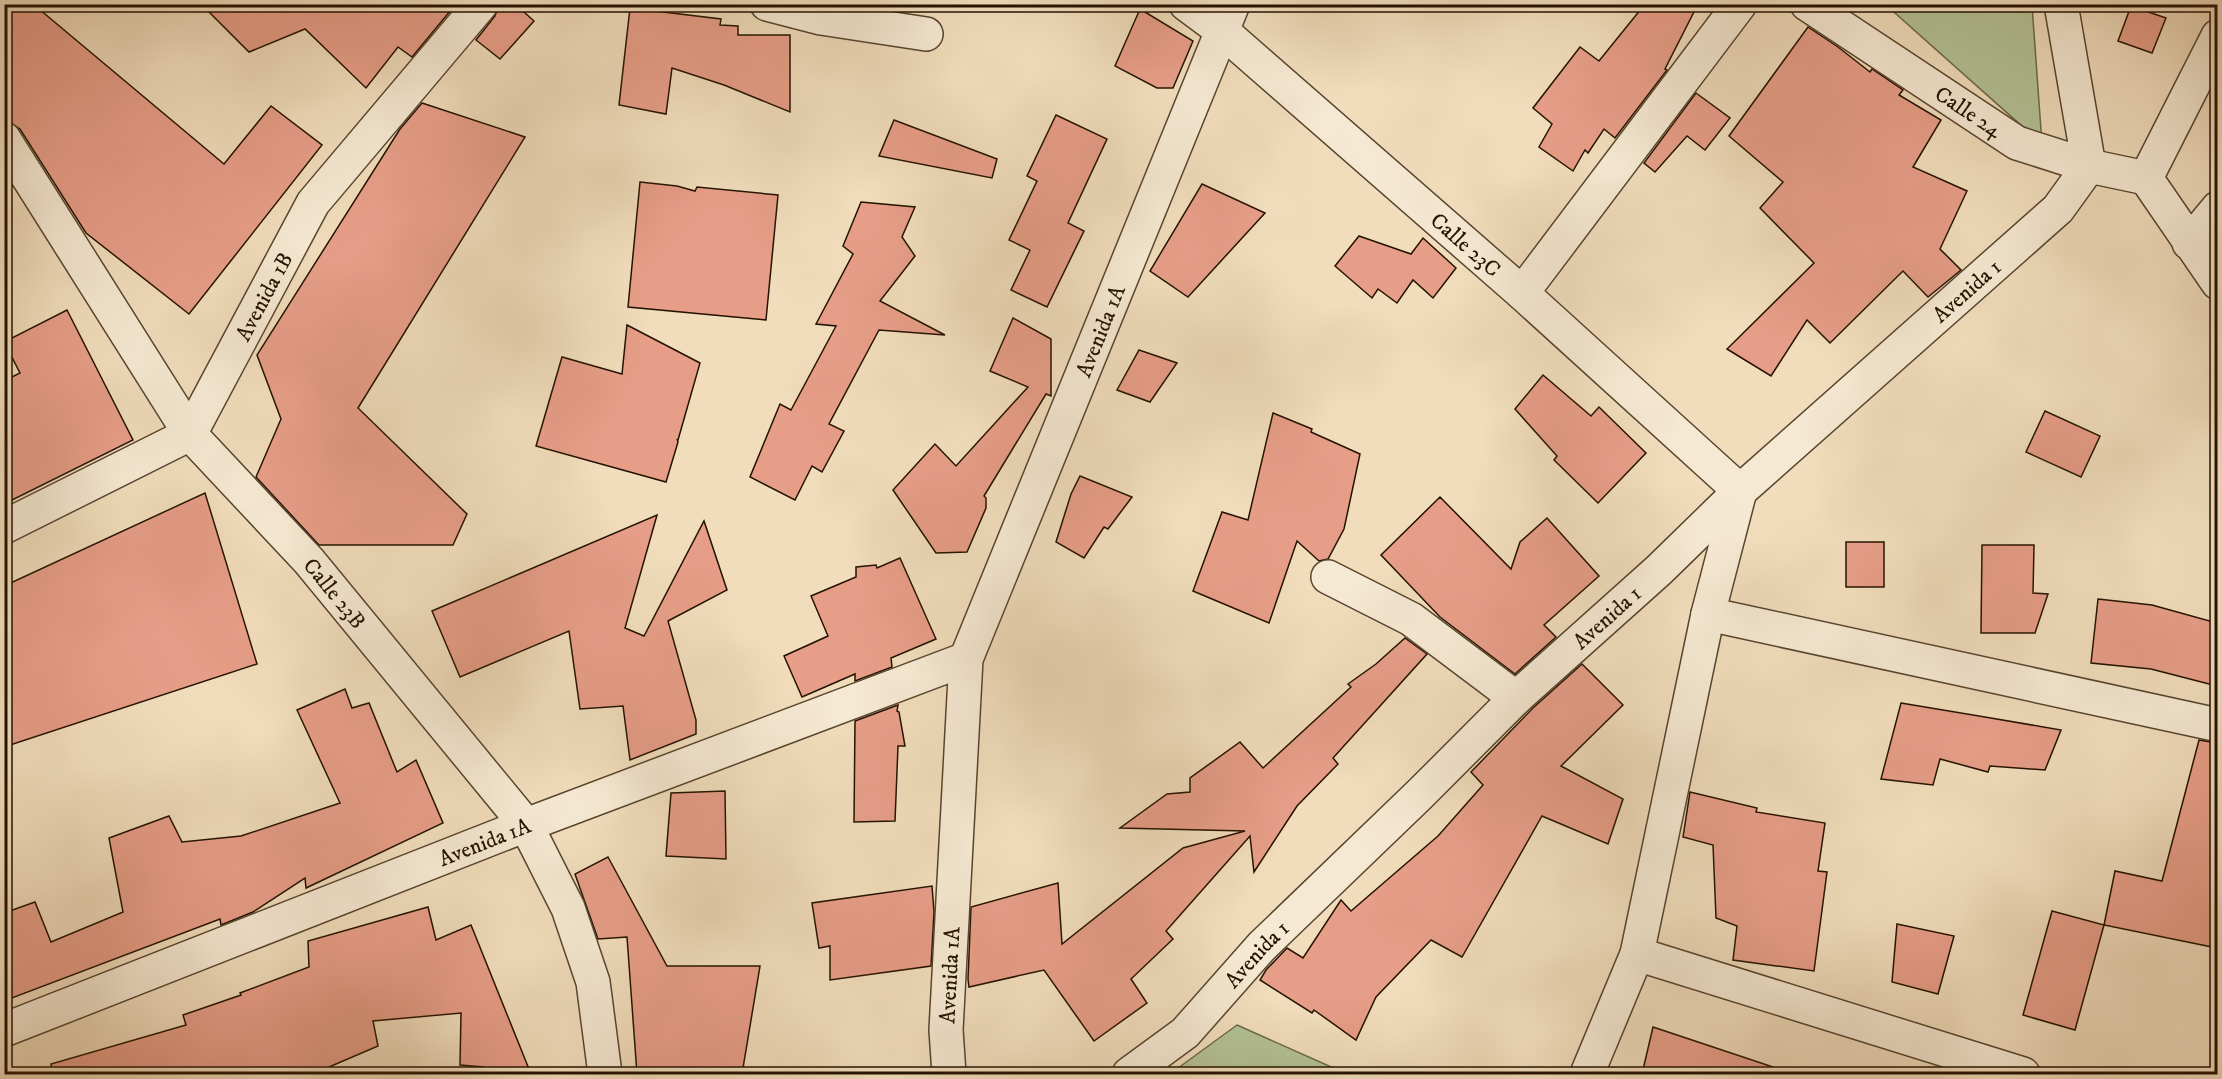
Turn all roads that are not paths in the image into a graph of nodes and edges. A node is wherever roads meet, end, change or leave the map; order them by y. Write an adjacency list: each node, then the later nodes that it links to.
1 (481, 4): 17 (street, Avenida 1B)
2 (767, 4): 8 (street)
3 (1186, 4): 7 (street, Calle 23C)
4 (1740, 4): 16 (street)
5 (1807, 4): 11 (street, Calle 24)
6 (2061, 4): 11 (street)
7 (1227, 17): 16 (street, Calle 23C); 22 (street, Avenida 1A)
8 (926, 34)
9 (2217, 36): 12 (street)
10 (4, 139): 17 (street, Calle 23B)
11 (2088, 166): 12 (street, Calle 24); 18 (street, Avenida 1)
12 (2146, 178): 14 (street)
13 (2217, 207): 14 (street)
14 (2189, 243): 15 (street)
15 (2217, 283)
16 (1522, 293): 18 (street, Calle 23C)
17 (190, 434): 19 (street); 25 (street, Calle 23B)
18 (1740, 491): 21 (street); 23 (street, Avenida 1)
19 (4, 527)
20 (1328, 577): 23 (street)
21 (1708, 614): 24 (street); 26 (street)
22 (966, 659): 25 (street, Avenida 1A); 29 (street, Avenida 1A)
23 (1516, 698): 30 (street, Avenida 1)
24 (2217, 724)
25 (526, 825): 27 (street, Avenida 1A); 28 (street, Calle 23B)
26 (1637, 954): 31 (street); 32 (street)
27 (4, 1030)
28 (605, 1074)
29 (949, 1074)
30 (1129, 1074)
31 (1587, 1074)
32 (2023, 1074)

